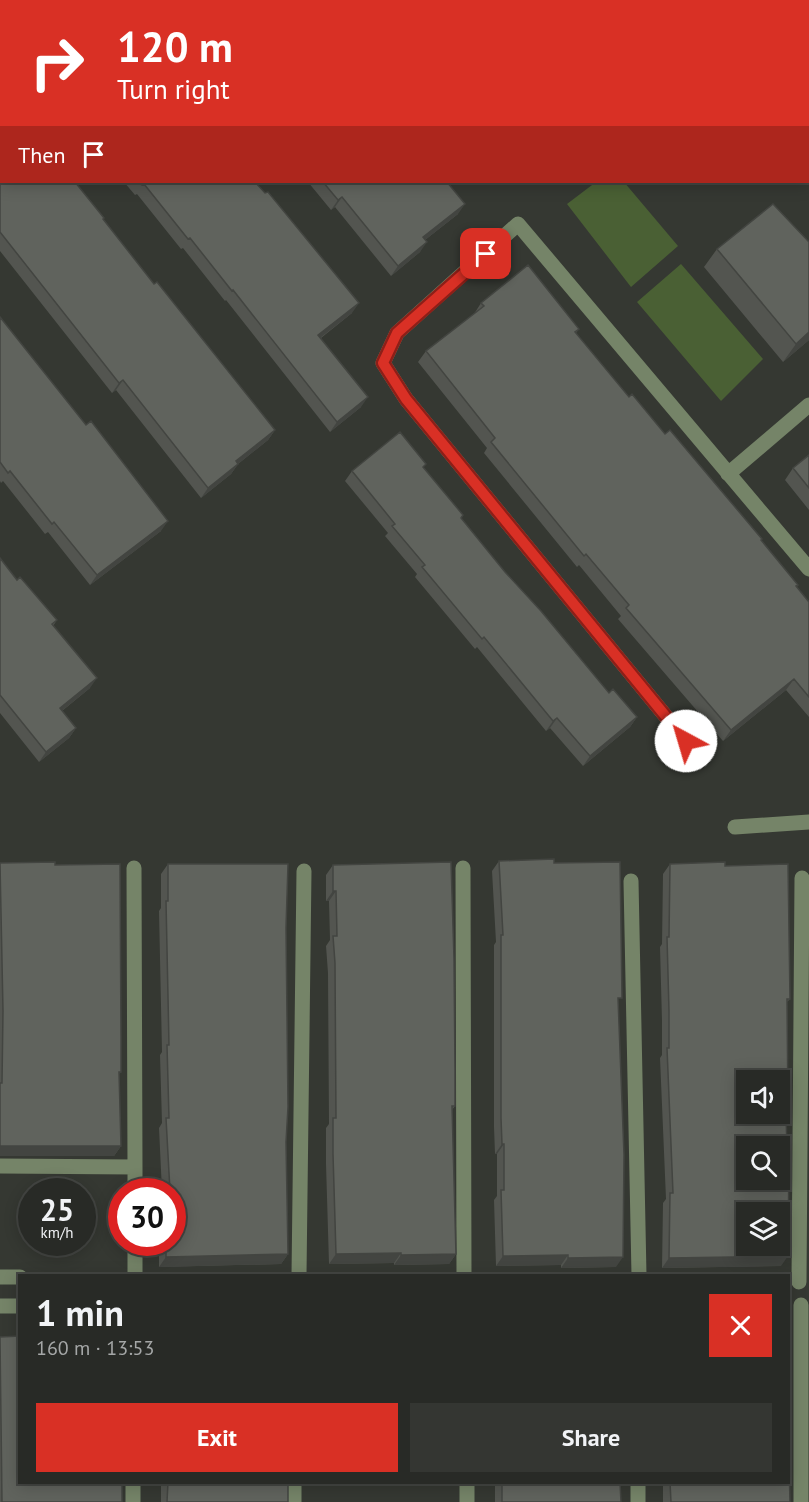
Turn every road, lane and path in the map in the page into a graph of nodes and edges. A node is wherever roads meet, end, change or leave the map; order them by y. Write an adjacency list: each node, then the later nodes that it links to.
1 (809, 405): 2 (street)
2 (728, 474): 3 (street); 4 (street)
3 (809, 569)
4 (686, 741)
5 (809, 822): 6 (street)
6 (735, 827)
7 (134, 868): 13 (street)
8 (463, 868): 18 (street)
9 (304, 871): 17 (street)
10 (802, 878): 22 (street)
11 (632, 881): 19 (street)
12 (0, 1166): 13 (street)
13 (135, 1167): 14 (street)
14 (135, 1178)
15 (135, 1256): 16 (street)
16 (135, 1274)
17 (299, 1274)
18 (464, 1274)
19 (639, 1274)
20 (0, 1277): 21 (street)
21 (18, 1277)
22 (799, 1282)
23 (800, 1305): 34 (street)
24 (0, 1306): 25 (street)
25 (18, 1306)
26 (133, 1484): 30 (street)
27 (294, 1484): 31 (street)
28 (467, 1484): 32 (street)
29 (638, 1484): 33 (street)
30 (133, 1502)
31 (294, 1502)
32 (467, 1502)
33 (638, 1502)
34 (801, 1502)

